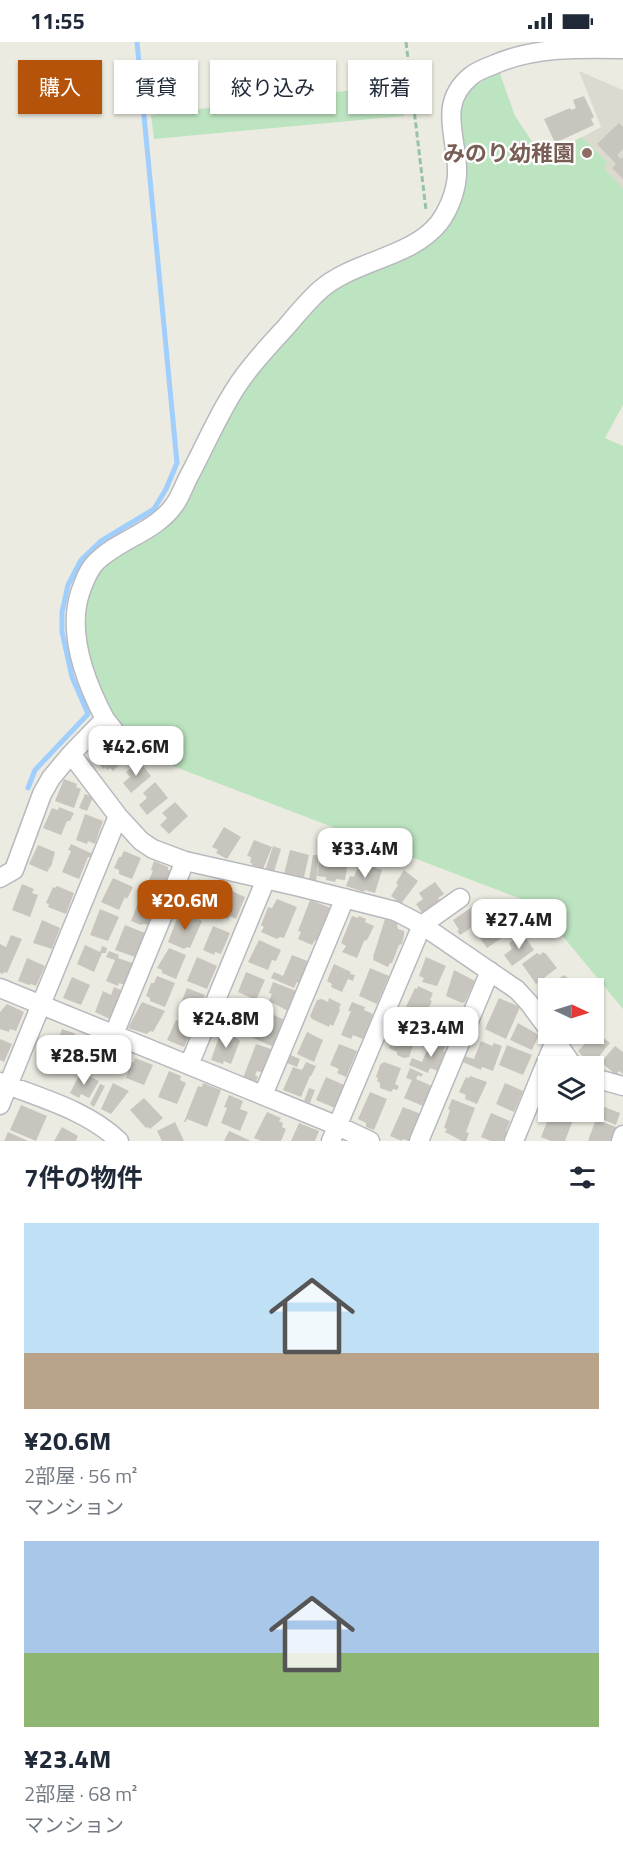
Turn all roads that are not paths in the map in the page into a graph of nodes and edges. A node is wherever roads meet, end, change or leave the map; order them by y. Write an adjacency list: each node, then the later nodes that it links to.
1 (623, 49): 2 (street)
2 (105, 720): 3 (street); 4 (street)
3 (132, 753)
4 (71, 754): 5 (street); 7 (street)
5 (118, 816): 6 (street); 14 (street)
6 (185, 861): 8 (street); 16 (street)
7 (0, 878)
8 (266, 879): 9 (street); 18 (street)
9 (345, 898): 11 (street); 22 (street)
10 (460, 898): 11 (street)
11 (422, 925): 12 (street); 24 (street)
12 (490, 971): 15 (street); 28 (street)
13 (0, 988): 14 (street)
14 (41, 1004): 16 (street); 20 (street)
15 (538, 1016)
16 (114, 1034): 18 (street)
17 (549, 1044): 29 (street)
18 (189, 1065): 22 (street)
19 (604, 1081): 21 (street)
20 (4, 1083): 23 (street); 26 (street)
21 (623, 1086)
22 (263, 1095): 24 (street)
23 (0, 1105)
24 (335, 1134): 27 (street)
25 (623, 1135): 30 (street)
26 (119, 1141)
27 (370, 1141)
28 (419, 1141)
29 (514, 1141)
30 (621, 1141)

